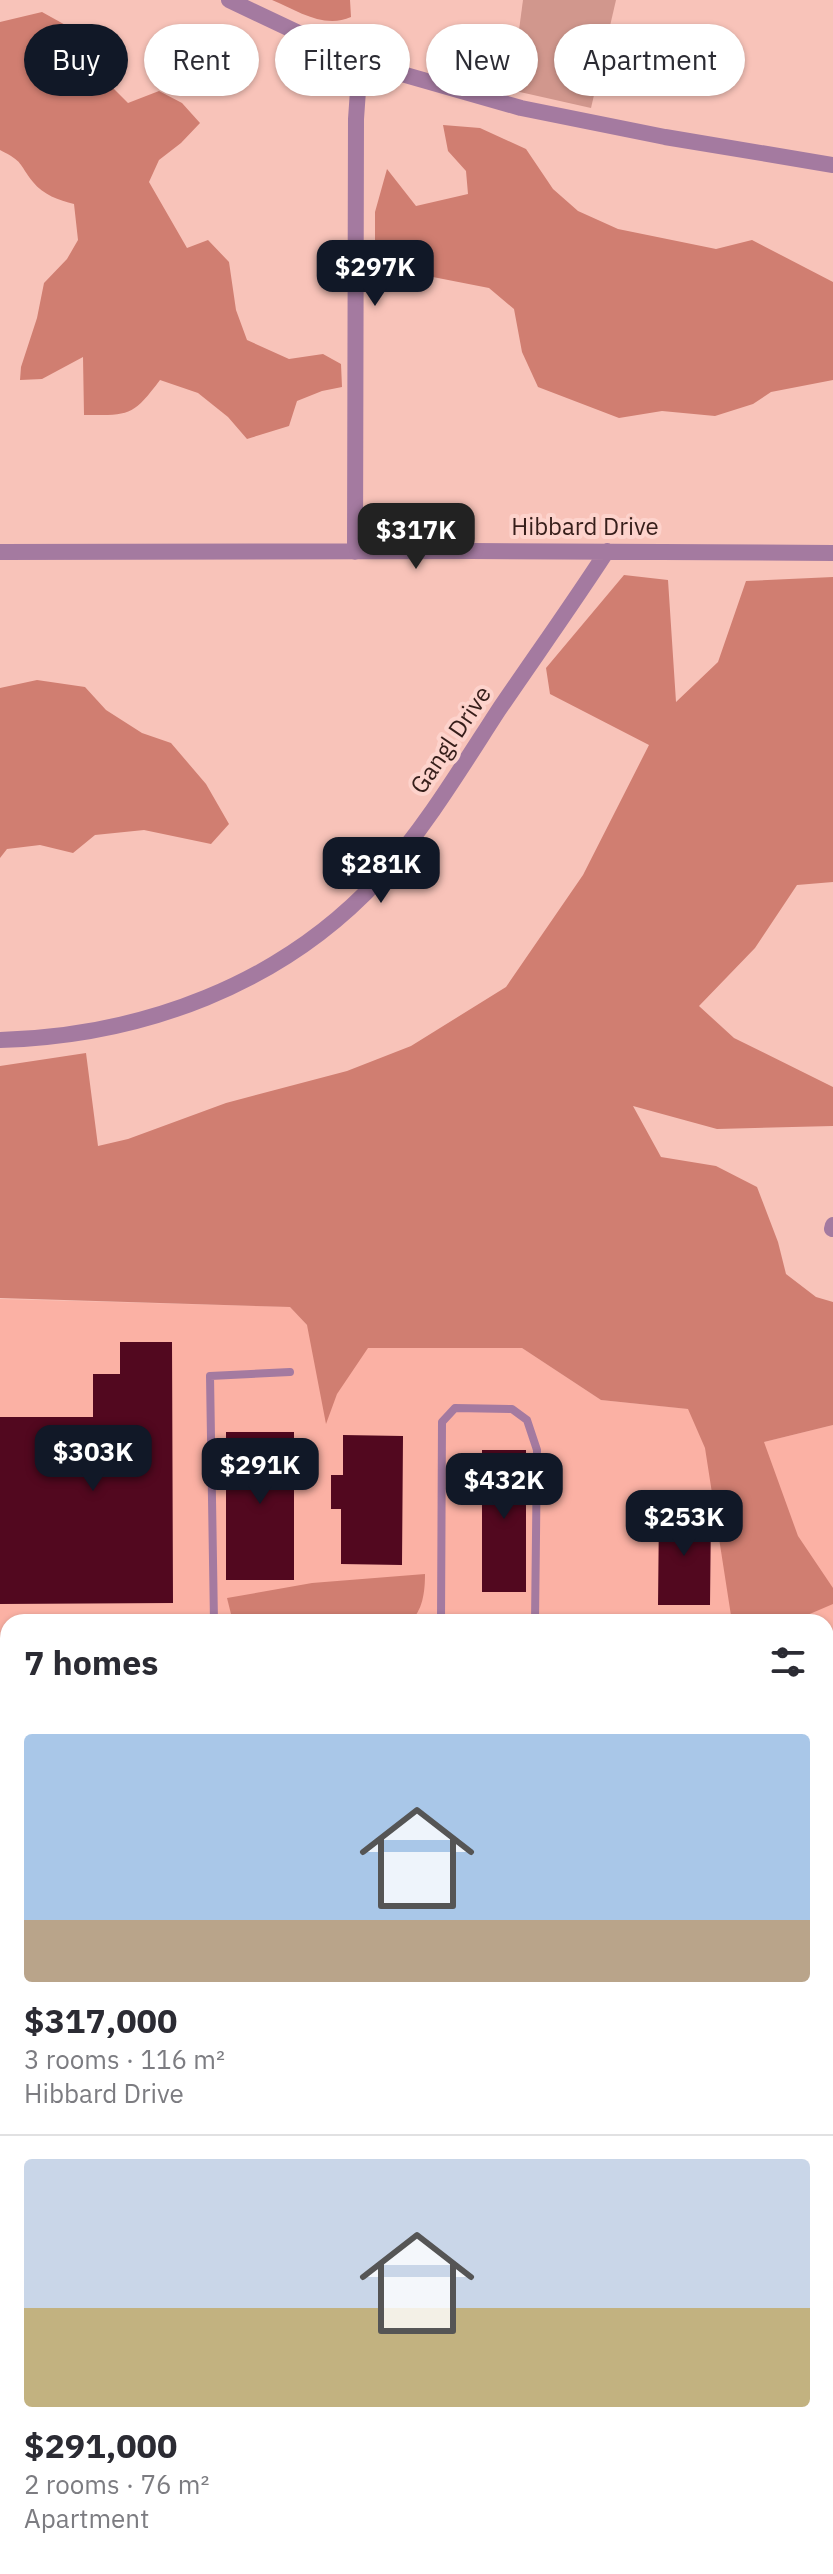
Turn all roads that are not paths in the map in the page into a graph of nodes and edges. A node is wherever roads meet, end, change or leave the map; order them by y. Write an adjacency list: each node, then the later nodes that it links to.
1 (229, 0): 2 (street)
2 (280, 24)
3 (410, 76): 5 (street)
4 (358, 96): 8 (street)
5 (833, 165)
6 (607, 551): 8 (street, Hibbard Drive); 9 (street, Hibbard Drive); 10 (street, Gangl Drive)
7 (0, 552): 8 (street, Hibbard Drive)
8 (355, 552)
9 (833, 553)
10 (0, 1040)
11 (290, 1372): 12 (lane)
12 (214, 1614)
13 (441, 1614): 14 (lane)
14 (535, 1614)

